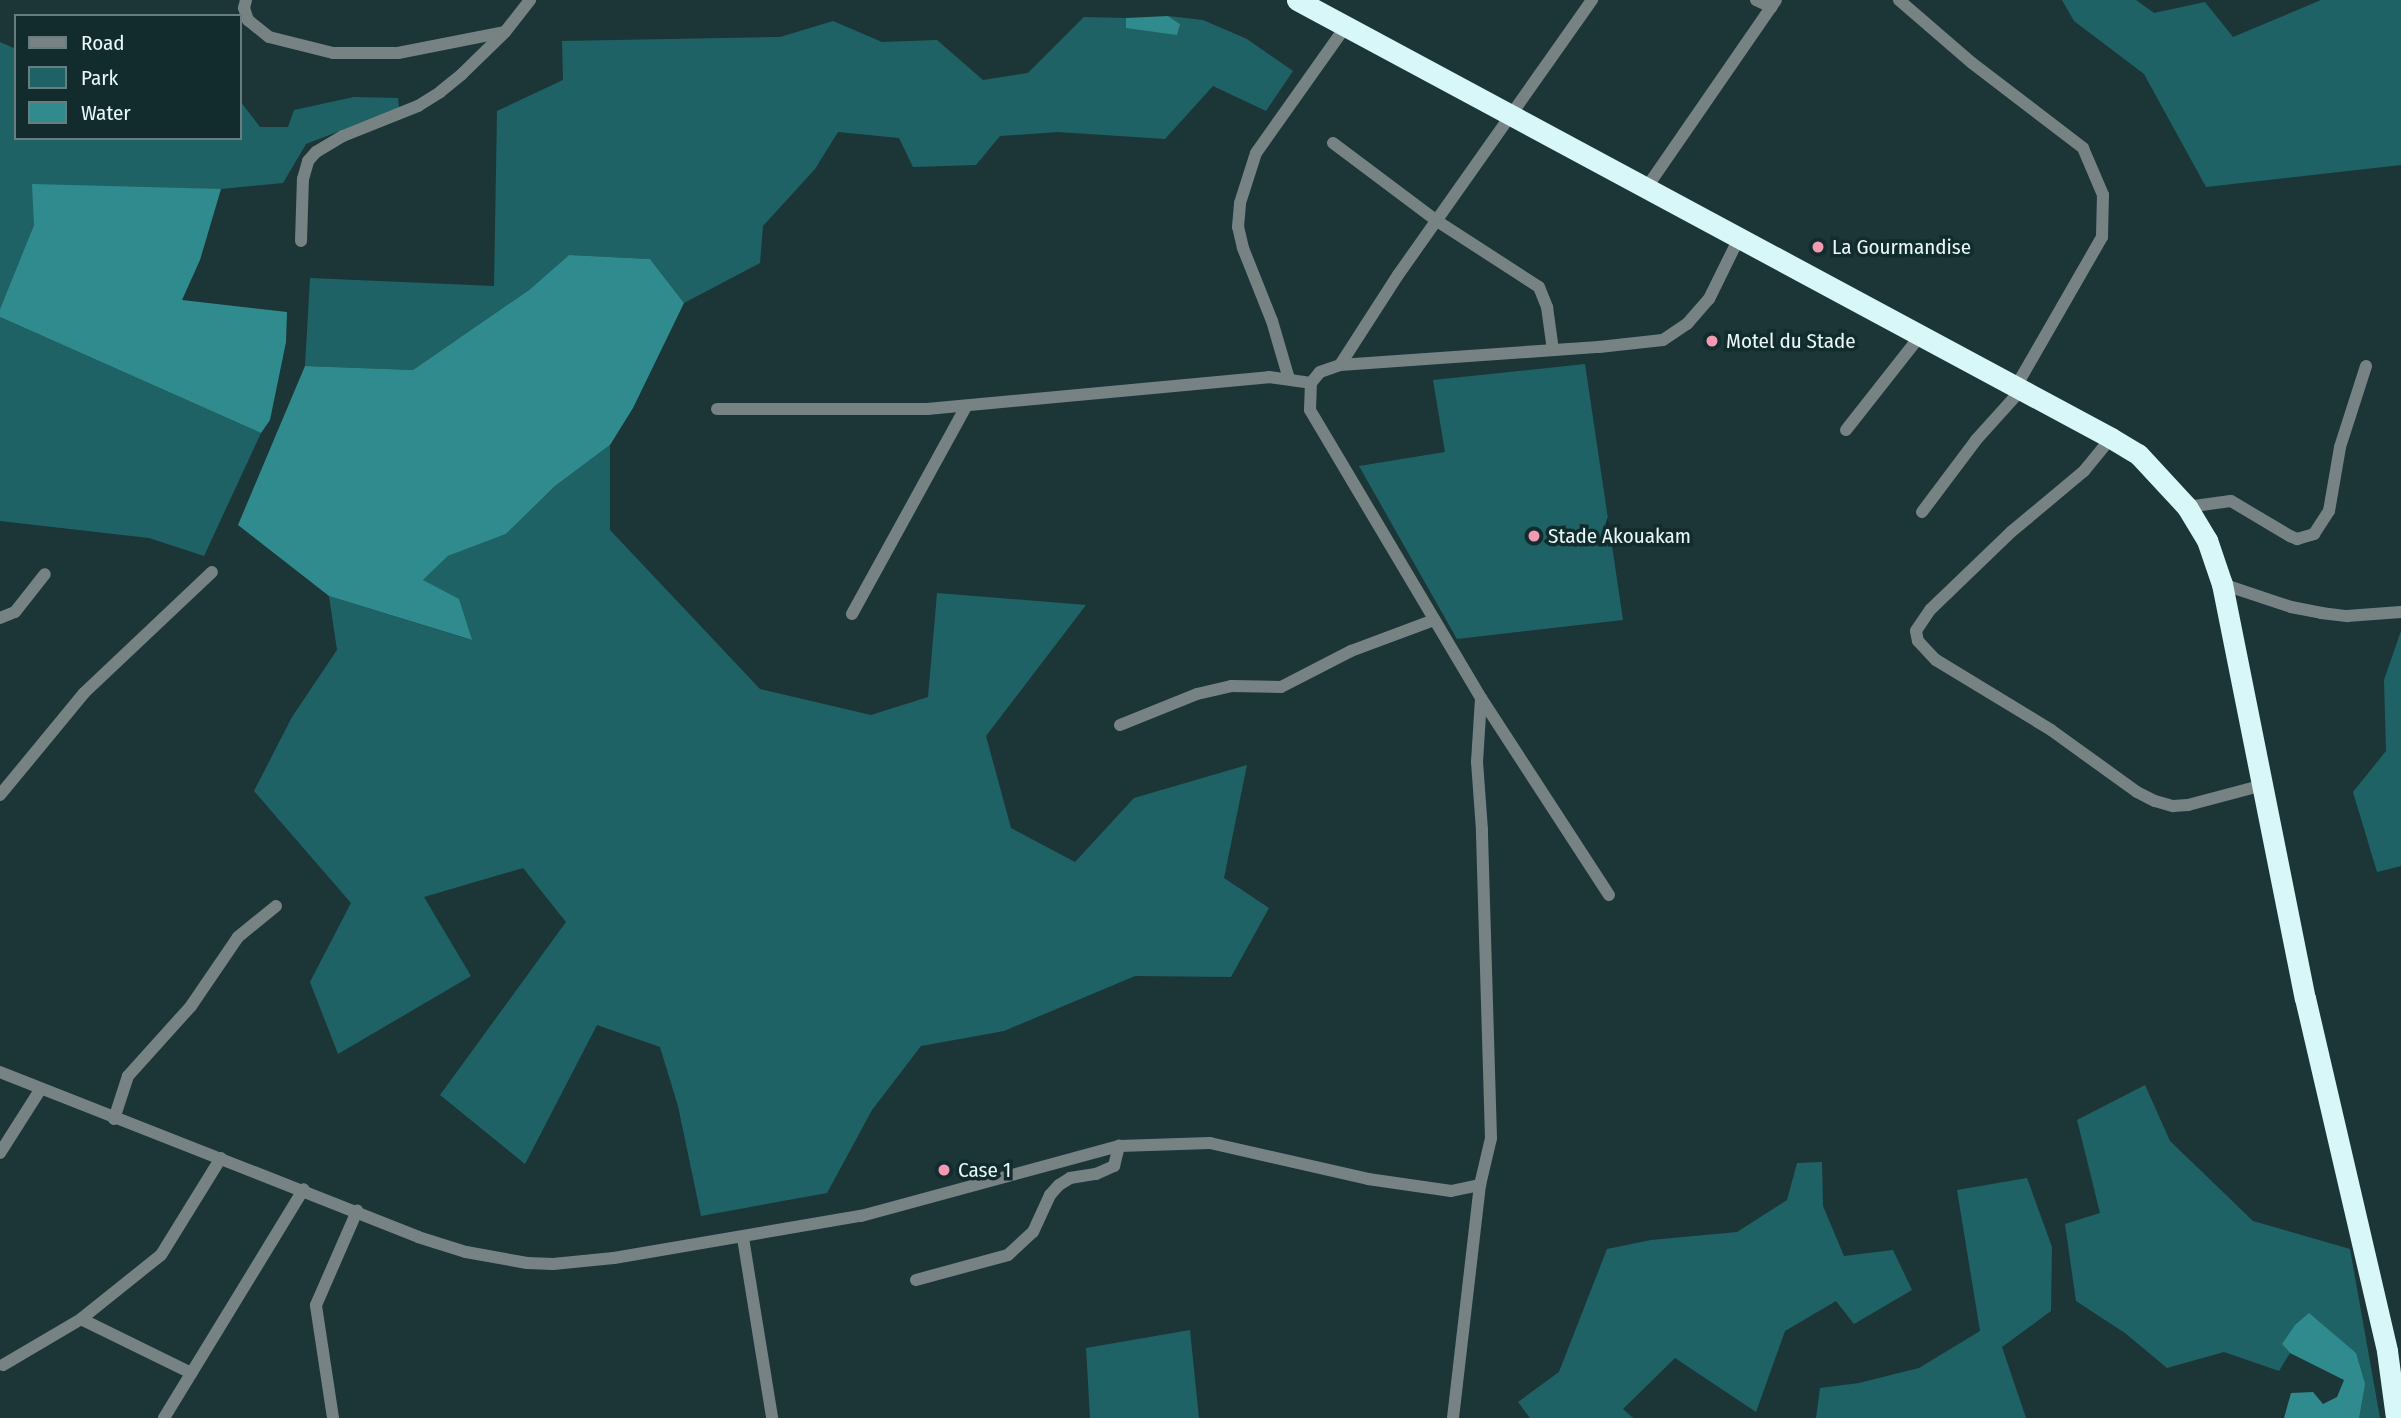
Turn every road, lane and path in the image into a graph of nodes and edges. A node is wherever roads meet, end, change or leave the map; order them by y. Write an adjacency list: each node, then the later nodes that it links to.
1 (246, 0): 9 (street)
2 (530, 0): 9 (street)
3 (1297, 0): 8 (highway)
4 (1592, 0): 10 (street)
5 (1756, 0): 7 (street)
6 (1899, 0): 22 (street)
7 (1773, 4): 12 (street)
8 (1346, 26): 10 (highway); 20 (street)
9 (505, 32): 15 (street)
10 (1512, 116): 12 (highway); 13 (street)
11 (1333, 143): 13 (street)
12 (1647, 187): 14 (highway)
13 (1437, 221): 17 (street); 18 (street)
14 (1738, 240): 16 (highway); 17 (street)
15 (301, 241)
16 (1920, 336): 22 (highway); 25 (street)
17 (1553, 350): 18 (street)
18 (1340, 365): 21 (street)
19 (2366, 366): 27 (street)
20 (1289, 379): 21 (street); 23 (street)
21 (1311, 383): 35 (street)
22 (2018, 389): 26 (highway); 28 (street)
23 (966, 407): 24 (street); 33 (street)
24 (717, 409)
25 (1846, 430)
26 (2111, 438): 27 (highway); 38 (street)
27 (2187, 507): 31 (highway)
28 (1922, 512)
29 (212, 572): 39 (street)
30 (45, 574): 34 (street)
31 (2222, 584): 32 (street); 38 (highway)
32 (2401, 612)
33 (852, 614)
34 (0, 618)
35 (1434, 620): 36 (street); 37 (street)
36 (1481, 698): 40 (street); 48 (street)
37 (1120, 725)
38 (2263, 785): 54 (highway)
39 (0, 795)
40 (1609, 895)
41 (275, 906): 44 (street)
42 (0, 1072): 43 (street)
43 (40, 1090): 44 (street); 46 (street)
44 (114, 1119): 47 (street)
45 (1119, 1146): 48 (street); 51 (street); 52 (street)
46 (0, 1153)
47 (220, 1158): 49 (street); 53 (street)
48 (1480, 1185): 60 (street)
49 (304, 1189): 50 (street); 56 (street)
50 (357, 1211): 51 (street); 58 (street)
51 (743, 1238): 59 (street)
52 (916, 1280)
53 (81, 1319): 55 (street); 56 (street)
54 (2394, 1352): 61 (highway)
55 (3, 1365)
56 (191, 1373): 57 (street)
57 (164, 1418)
58 (333, 1418)
59 (772, 1418)
60 (1453, 1418)
61 (2396, 1418)

